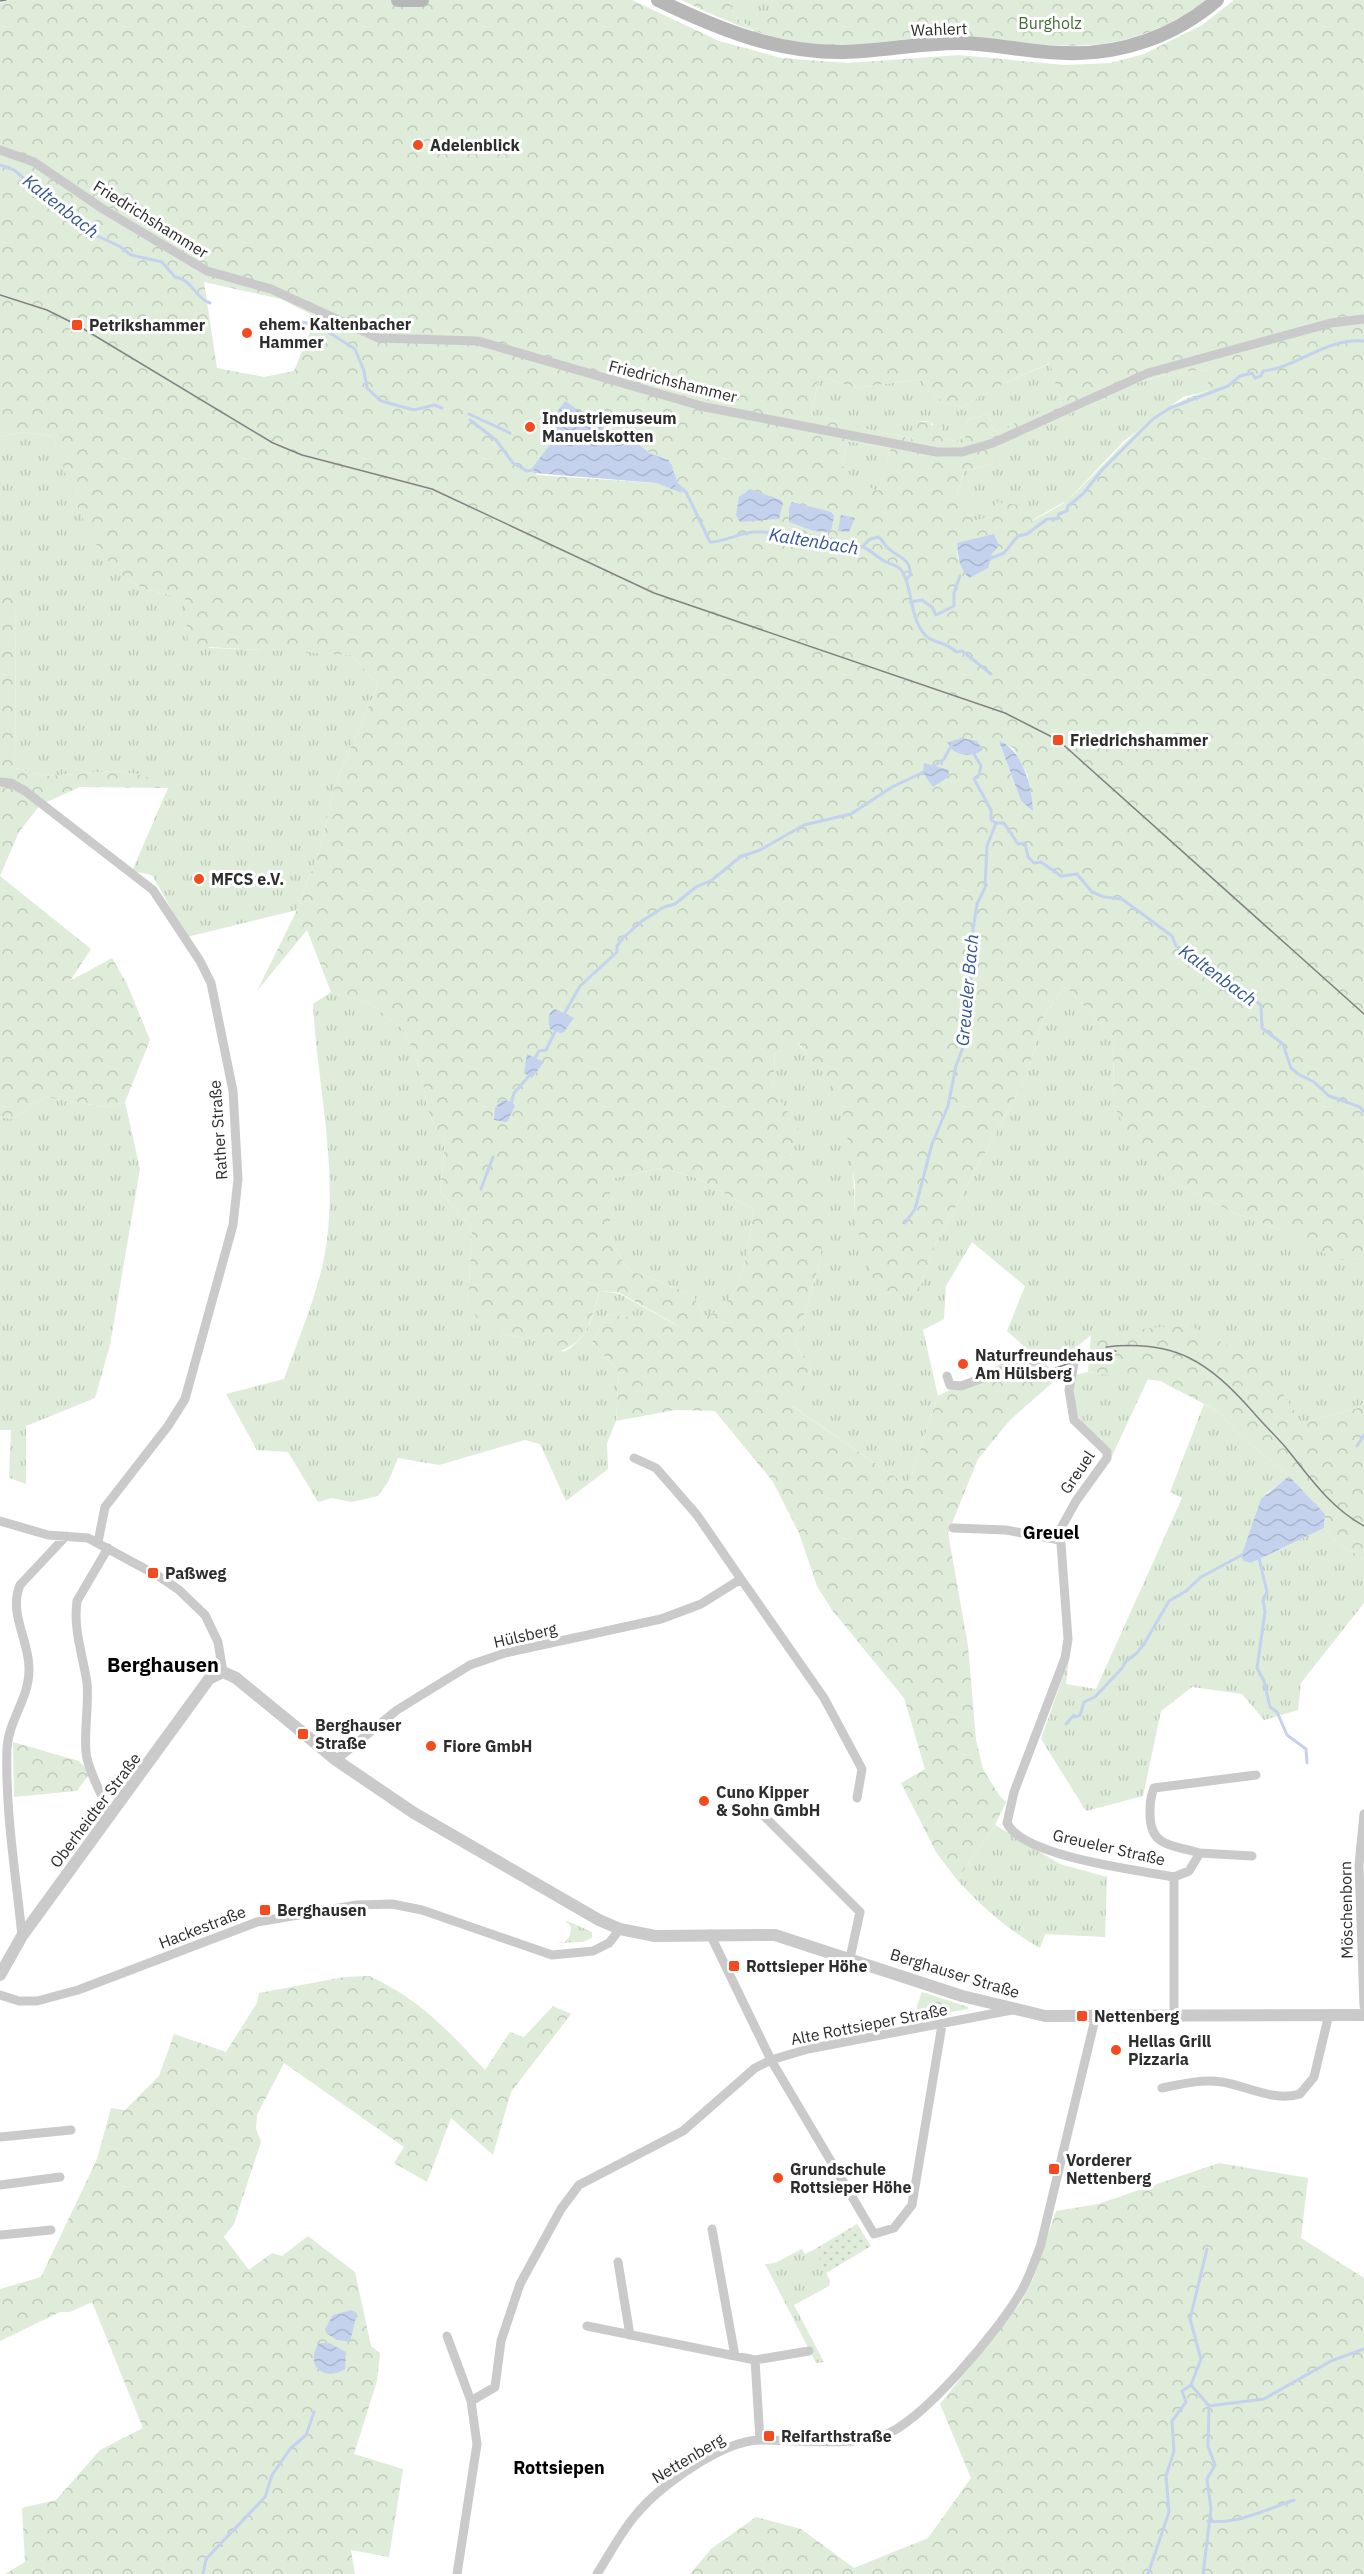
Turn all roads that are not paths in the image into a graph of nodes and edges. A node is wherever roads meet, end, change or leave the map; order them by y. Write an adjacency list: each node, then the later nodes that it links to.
1 (398, 0): 2 (main road)
2 (422, 0)
3 (658, 0): 4 (main road, Wahlert)
4 (1217, 0)
5 (0, 150): 6 (street, Friedrichshammer)
6 (1364, 319)
7 (0, 782): 14 (street, Rather Straße)
8 (947, 1376): 13 (street, Greuel)
9 (634, 1458): 16 (street)
10 (0, 1521): 12 (street)
11 (953, 1528): 13 (street)
12 (66, 1536): 14 (street); 21 (street)
13 (1060, 1540): 17 (street, Greuel)
14 (98, 1542): 15 (street)
15 (108, 1548): 18 (street); 25 (street)
16 (741, 1579): 19 (street, Hülsberg); 22 (street)
17 (1063, 1664): 28 (street, Greueler Straße)
18 (223, 1672): 19 (street, Berghauser Straße); 25 (street, Oberheidter Straße)
19 (336, 1760): 29 (street, Berghauser Straße)
20 (1256, 1775): 26 (street)
21 (4, 1785): 31 (street)
22 (857, 1798)
23 (753, 1805): 32 (street)
24 (1364, 1814): 35 (street, Möschenborn)
25 (111, 1816): 31 (street, Oberheidter Straße)
26 (1200, 1854): 27 (street); 28 (street)
27 (1252, 1856)
28 (1174, 1877): 37 (street, Greueler Straße)
29 (620, 1929): 30 (street, Berghauser Straße); 34 (street, Hackestraße)
30 (710, 1934): 32 (street, Berghauser Straße); 42 (street)
31 (22, 1936): 33 (street, Oberheidter Straße)
32 (850, 1958): 36 (street, Berghauser Straße)
33 (0, 1975)
34 (0, 1995)
35 (1364, 2006)
36 (1015, 2009): 39 (street, Berghauser Straße); 41 (street, Alte Rottsieper Straße)
37 (1174, 2014): 38 (street, Berghauser Straße); 39 (street, Berghauser Straße)
38 (1329, 2014): 40 (street, Berghauser Straße); 43 (street)
39 (1096, 2015): 59 (street, Nettenberg)
40 (1364, 2015)
41 (942, 2025): 42 (street, Alte Rottsieper Straße); 42 (street)
42 (771, 2060): 58 (street, Alte Rottsieper Straße)
43 (1162, 2088)
44 (71, 2130): 45 (street)
45 (0, 2137)
46 (60, 2177): 47 (street)
47 (0, 2185)
48 (711, 2229): 56 (street)
49 (51, 2230): 50 (street)
50 (0, 2235)
51 (618, 2262): 53 (street)
52 (587, 2326): 53 (street)
53 (630, 2335): 56 (street)
54 (447, 2336): 58 (street)
55 (809, 2351): 57 (street)
56 (735, 2356): 57 (street)
57 (755, 2360): 59 (street)
58 (471, 2401): 60 (street)
59 (760, 2440): 61 (street, Nettenberg)
60 (457, 2574)
61 (597, 2574)

